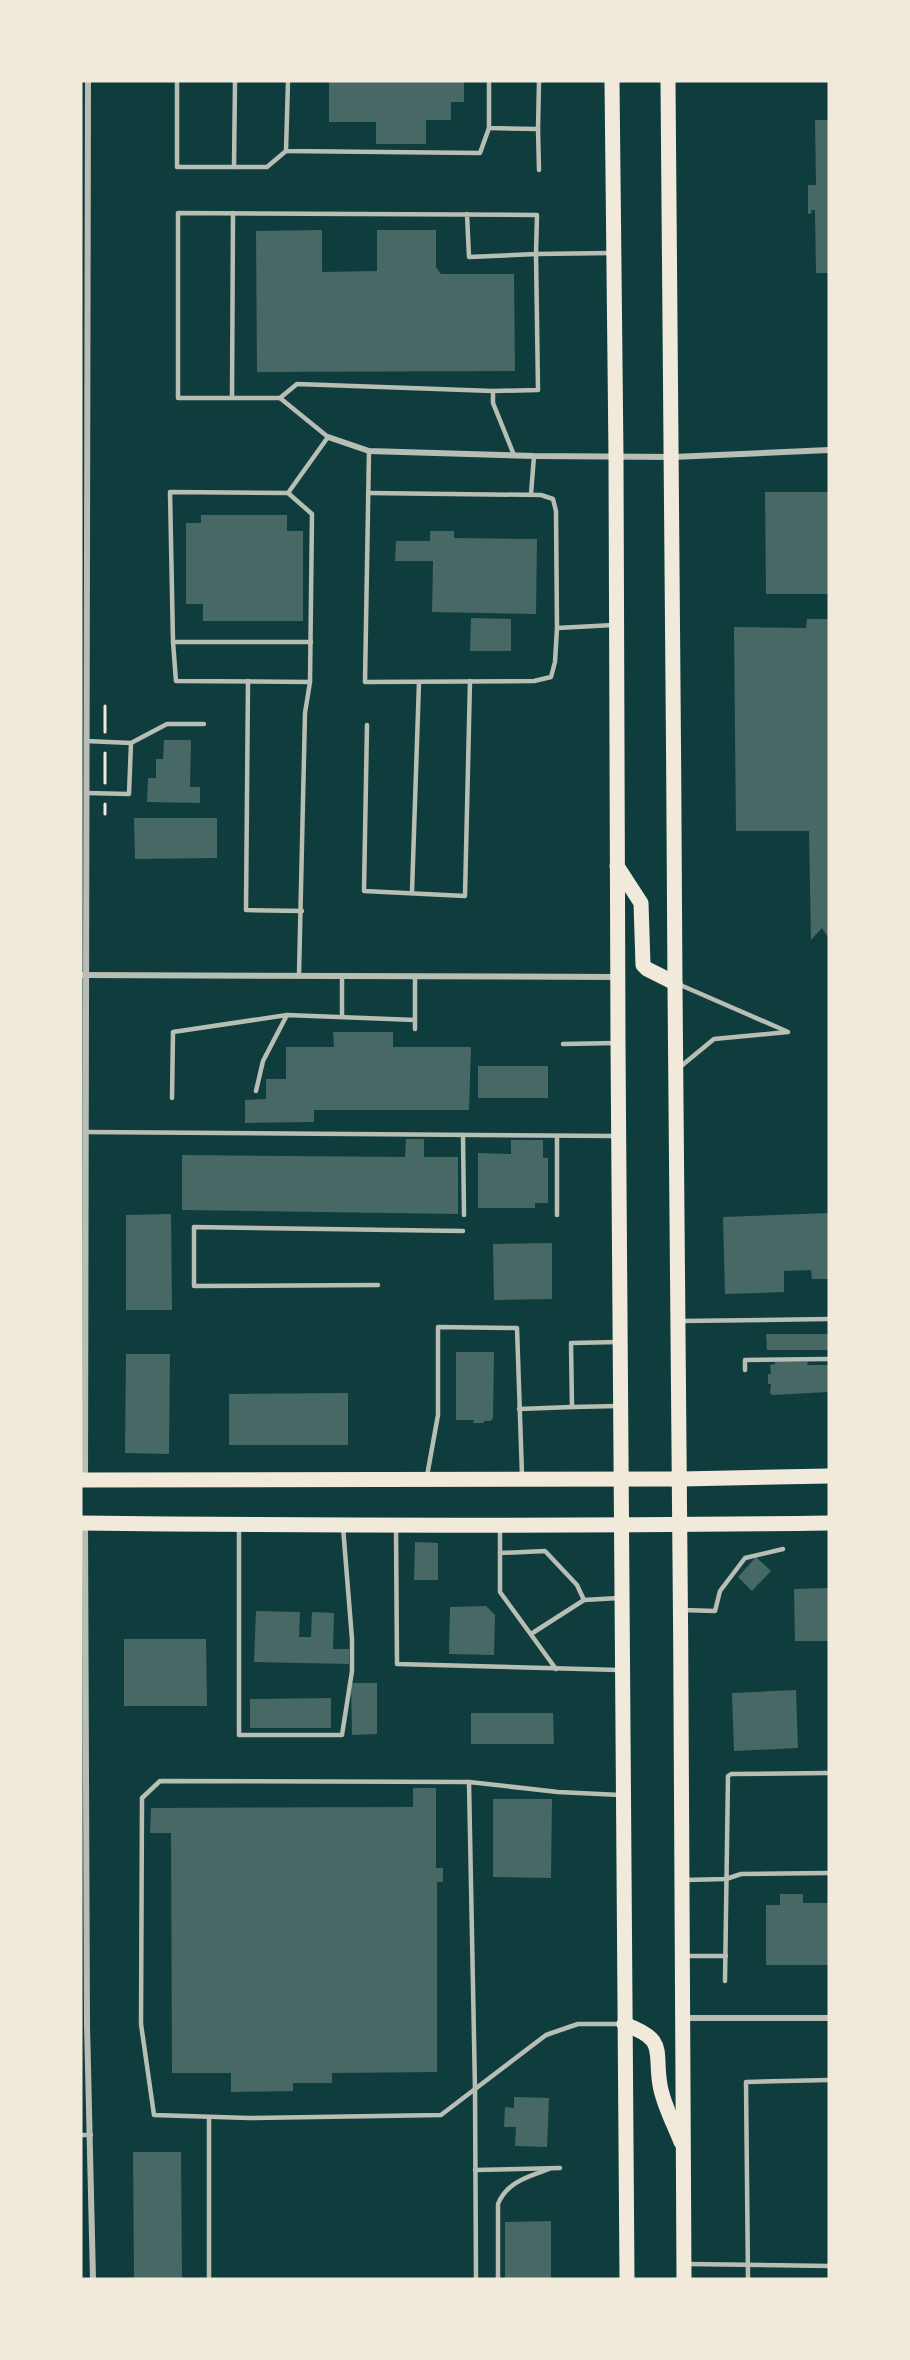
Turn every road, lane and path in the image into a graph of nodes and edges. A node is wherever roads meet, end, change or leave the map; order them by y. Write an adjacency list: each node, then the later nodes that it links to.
1 (88, 81): 22 (street)
2 (177, 81): 12 (lane)
3 (235, 81): 12 (lane)
4 (288, 81): 11 (lane)
5 (489, 81): 9 (lane)
6 (539, 81): 10 (lane)
7 (612, 81): 16 (main road)
8 (668, 81): 28 (main road)
9 (489, 128): 10 (lane); 11 (lane)
10 (538, 129): 13 (lane)
11 (286, 151): 12 (lane)
12 (234, 167)
13 (539, 170)
14 (233, 213): 15 (lane); 19 (lane); 19 (lane)
15 (467, 214): 17 (lane); 17 (lane)
16 (614, 253): 17 (lane); 27 (main road)
17 (536, 254): 18 (lane)
18 (493, 390): 20 (lane); 25 (lane)
19 (232, 398): 20 (lane)
20 (280, 398): 21 (lane)
21 (328, 437): 24 (street); 30 (lane)
22 (84, 445): 43 (street)
23 (829, 450): 28 (street)
24 (369, 451): 25 (street); 29 (lane)
25 (514, 455): 26 (street)
26 (534, 456): 27 (street); 31 (lane)
27 (616, 457): 28 (street); 32 (main road)
28 (673, 457): 57 (main road)
29 (368, 492): 31 (lane); 39 (lane)
30 (288, 493): 34 (lane); 35 (lane)
31 (531, 494): 33 (lane)
32 (617, 625): 33 (lane); 49 (main road)
33 (557, 628): 37 (lane)
34 (173, 642): 35 (lane); 36 (lane)
35 (311, 642): 38 (lane)
36 (248, 681): 38 (lane); 51 (lane)
37 (470, 681): 39 (lane); 50 (lane)
38 (310, 682): 51 (lane)
39 (419, 682): 50 (lane)
40 (105, 706): 44 (path)
41 (204, 724): 45 (lane)
42 (367, 725): 50 (lane)
43 (86, 741): 44 (lane); 46 (street)
44 (105, 742): 45 (lane); 47 (path)
45 (131, 743): 47 (lane)
46 (86, 793): 47 (lane); 52 (street)
47 (105, 794): 48 (path)
48 (105, 814)
49 (617, 867): 56 (main road); 57 (main road)
50 (412, 892)
51 (302, 911): 53 (lane)
52 (83, 975): 53 (street); 67 (street)
53 (299, 975): 54 (street)
54 (342, 976): 55 (street); 59 (lane)
55 (415, 976): 56 (street); 60 (lane)
56 (618, 977): 62 (main road)
57 (675, 983): 64 (main road); 64 (lane)
58 (286, 1015): 59 (lane); 65 (lane); 66 (lane)
59 (342, 1017): 60 (lane)
60 (415, 1020): 61 (lane)
61 (415, 1029)
62 (618, 1043): 63 (lane); 70 (main road)
63 (563, 1044)
64 (676, 1071): 76 (main road)
65 (256, 1091)
66 (172, 1098)
67 (86, 1132): 68 (lane); 88 (street)
68 (463, 1135): 69 (lane); 71 (lane)
69 (557, 1136): 70 (lane); 72 (lane)
70 (619, 1136): 77 (main road)
71 (464, 1215)
72 (556, 1215)
73 (463, 1231): 74 (lane)
74 (378, 1285)
75 (829, 1319): 76 (lane)
76 (678, 1321): 87 (main road)
77 (620, 1342): 80 (main road); 81 (lane)
78 (829, 1359): 79 (lane)
79 (745, 1370)
80 (621, 1406): 81 (lane); 85 (main road)
81 (572, 1407): 82 (lane)
82 (519, 1409): 84 (lane); 86 (lane)
83 (829, 1476): 87 (main road)
84 (522, 1478): 85 (main road); 86 (main road)
85 (622, 1478): 87 (main road); 96 (main road)
86 (427, 1479): 88 (main road)
87 (681, 1479): 93 (main road)
88 (82, 1481)
89 (83, 1523): 94 (main road); 107 (street)
90 (829, 1523): 93 (main road)
91 (342, 1525): 94 (main road); 94 (lane); 95 (main road)
92 (500, 1525): 95 (main road); 96 (main road); 98 (lane)
93 (680, 1525): 96 (main road); 101 (main road)
94 (238, 1526)
95 (396, 1526): 103 (lane)
96 (621, 1526): 99 (main road)
97 (783, 1549): 101 (lane)
98 (500, 1553): 100 (lane); 102 (lane)
99 (622, 1598): 100 (lane); 104 (main road)
100 (584, 1600): 102 (lane)
101 (681, 1610): 111 (main road)
102 (531, 1635): 103 (lane)
103 (556, 1669): 104 (lane)
104 (622, 1670): 108 (main road)
105 (829, 1773): 110 (lane)
106 (469, 1782): 108 (lane); 120 (lane); 121 (lane)
107 (84, 1786): 118 (street)
108 (624, 1795): 117 (main road)
109 (829, 1873): 110 (lane)
110 (726, 1879): 111 (lane); 113 (lane)
111 (683, 1880): 112 (main road)
112 (683, 1956): 113 (lane); 115 (main road)
113 (726, 1956): 114 (lane)
114 (725, 1981)
115 (684, 2018): 116 (street); 124 (main road)
116 (829, 2018)
117 (624, 2024): 120 (lane); 124 (main road); 135 (main road)
118 (84, 2025): 123 (street)
119 (829, 2080): 128 (lane)
120 (475, 2089): 121 (lane); 127 (lane)
121 (209, 2117): 132 (lane)
122 (81, 2135): 123 (lane)
123 (91, 2135): 131 (street)
124 (684, 2153): 130 (main road)
125 (560, 2168): 126 (lane)
126 (549, 2169): 127 (lane); 134 (lane)
127 (475, 2170): 133 (lane)
128 (747, 2265): 129 (lane); 130 (lane); 136 (lane)
129 (829, 2266)
130 (684, 2272)
131 (93, 2279)
132 (209, 2279)
133 (476, 2279)
134 (498, 2279)
135 (627, 2279)
136 (748, 2279)

